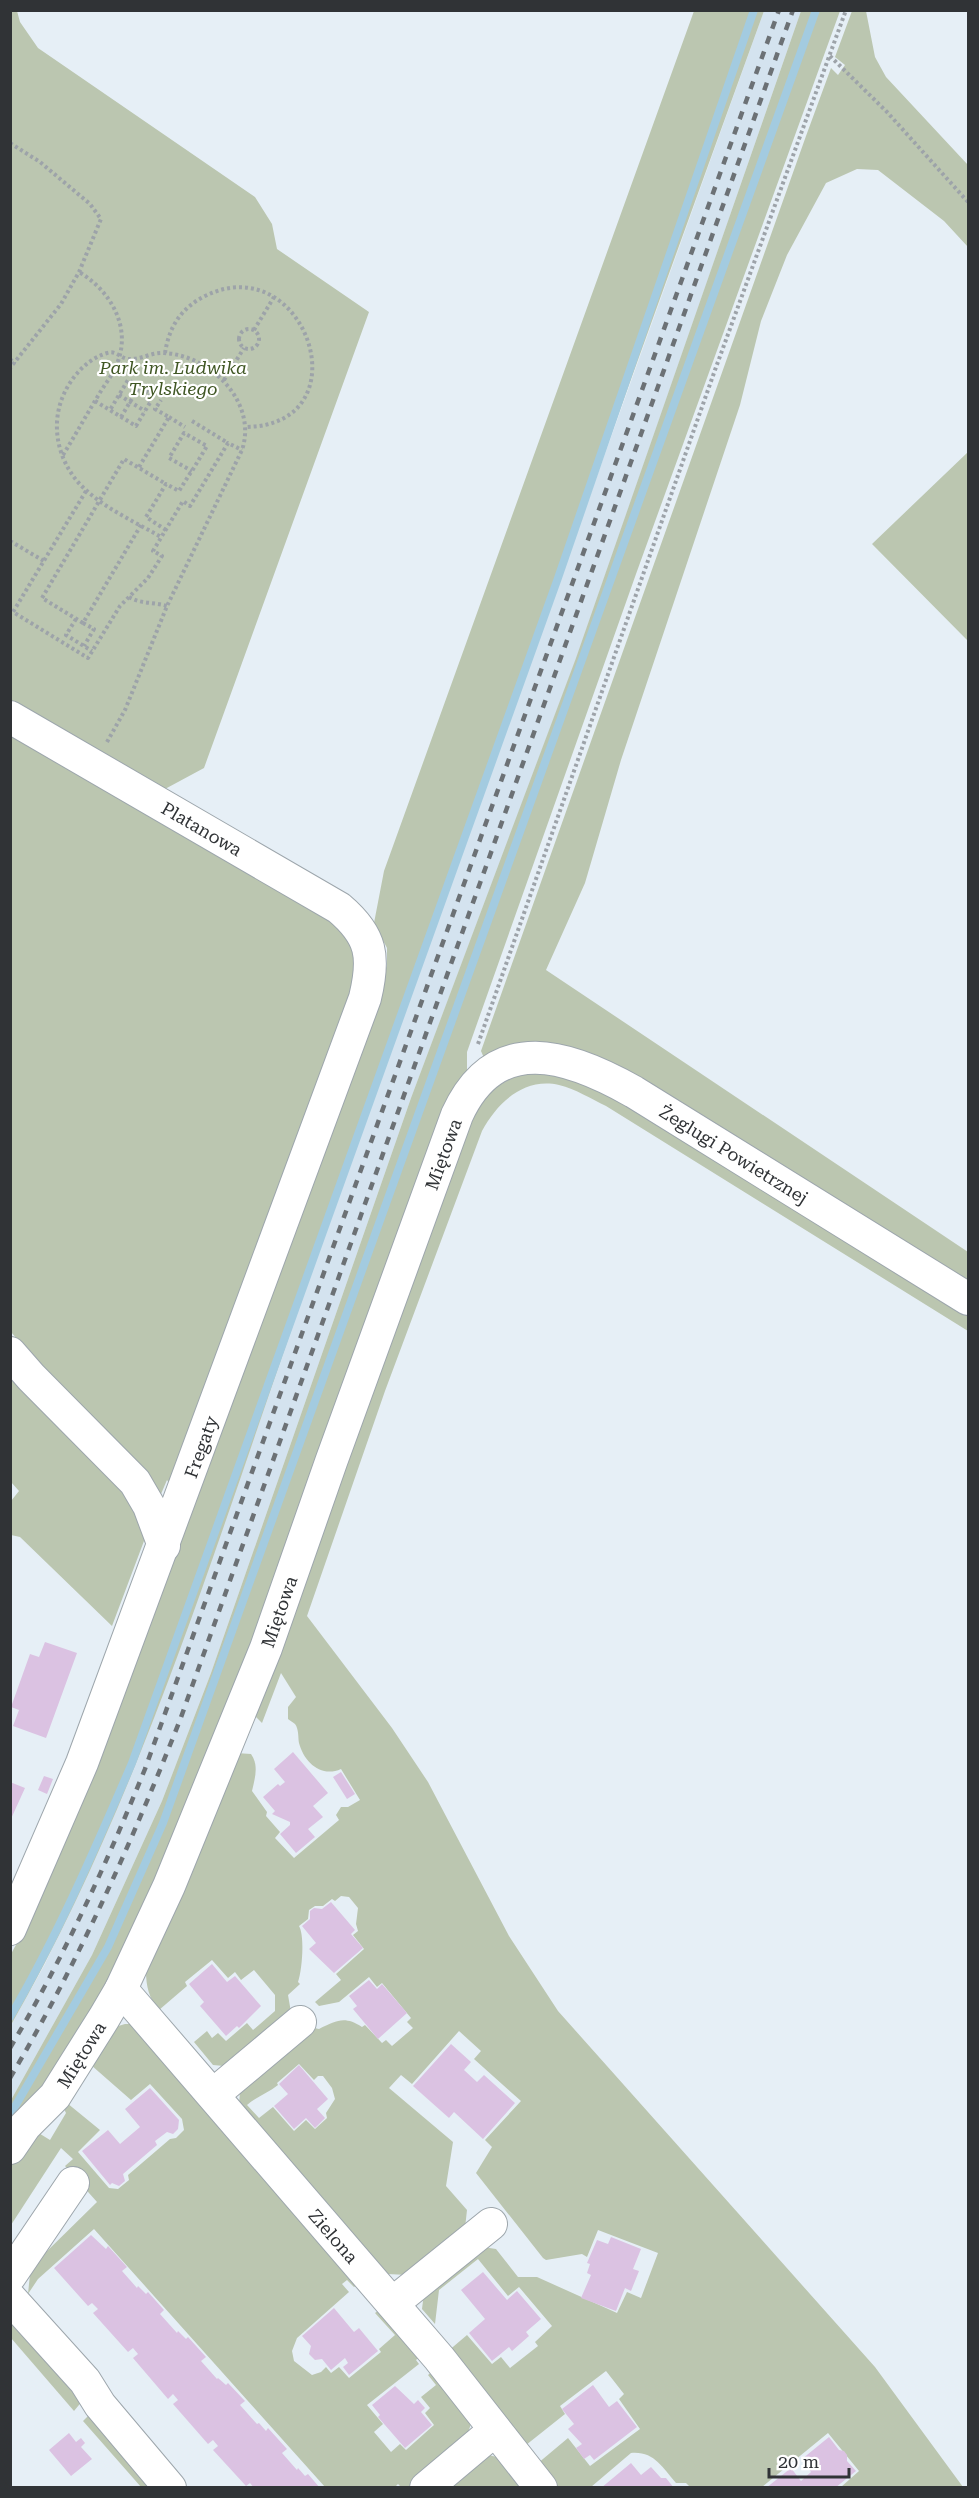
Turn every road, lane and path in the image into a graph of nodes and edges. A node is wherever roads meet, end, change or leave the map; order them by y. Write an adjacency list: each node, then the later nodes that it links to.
1 (846, 10): 2 (path)
2 (830, 56): 4 (path); 50 (path)
3 (10, 143): 5 (path)
4 (969, 202)
5 (79, 272): 10 (path); 12 (path)
6 (274, 297): 7 (path); 9 (path); 26 (path)
7 (254, 330): 8 (path); 8 (path)
8 (244, 348): 14 (path)
9 (165, 353): 10 (path); 14 (path)
10 (120, 355): 18 (path); 29 (path)
11 (10, 359): 12 (path)
12 (15, 364): 13 (path)
13 (10, 368)
14 (224, 381): 26 (path)
15 (139, 387): 16 (path); 19 (path); 21 (path)
16 (118, 395): 19 (path); 20 (path)
17 (161, 400): 23 (path)
18 (95, 401): 20 (path); 29 (path)
19 (130, 402): 21 (path); 22 (path)
20 (110, 410): 22 (path)
21 (145, 411): 22 (path)
22 (121, 417)
23 (169, 417): 25 (path); 30 (path)
24 (192, 421): 27 (path)
25 (184, 427)
26 (245, 427): 28 (path)
27 (228, 443): 28 (path); 36 (path)
28 (242, 450): 41 (path)
29 (62, 456): 33 (path)
30 (139, 468): 32 (path); 34 (path)
31 (191, 472): 31 (path); 32 (path)
32 (166, 484): 36 (path)
33 (86, 491): 34 (path); 39 (path)
34 (100, 500): 35 (path); 43 (path)
35 (141, 525): 37 (path); 44 (path)
36 (166, 530): 37 (path)
37 (161, 537): 40 (path)
38 (10, 541): 39 (path)
39 (44, 561): 42 (path)
40 (129, 597): 41 (path); 46 (path)
41 (167, 606): 48 (path)
42 (12, 612): 46 (path)
43 (76, 619): 44 (path); 45 (path)
44 (83, 623): 45 (path)
45 (84, 646): 46 (path)
46 (92, 651)
47 (10, 717): 48 (street, Platanowa)
48 (94, 765): 49 (street, Platanowa)
49 (371, 959): 53 (street, Fregaty)
50 (484, 1077): 51 (street, Żeglugi Powietrznej); 55 (street, Miętowa)
51 (969, 1299)
52 (10, 1353): 53 (street)
53 (164, 1546): 54 (street, Fregaty)
54 (10, 1929)
55 (121, 1989): 57 (street, Zielona); 58 (street, Miętowa)
56 (300, 2022): 57 (street)
57 (214, 2094): 63 (street, Zielona)
58 (18, 2137)
59 (74, 2184): 61 (street)
60 (491, 2224): 63 (street)
61 (10, 2276)
62 (10, 2298): 65 (street)
63 (393, 2303): 64 (street, Zielona)
64 (495, 2430): 66 (street); 67 (street, Zielona)
65 (170, 2487)
66 (426, 2487)
67 (541, 2487)

